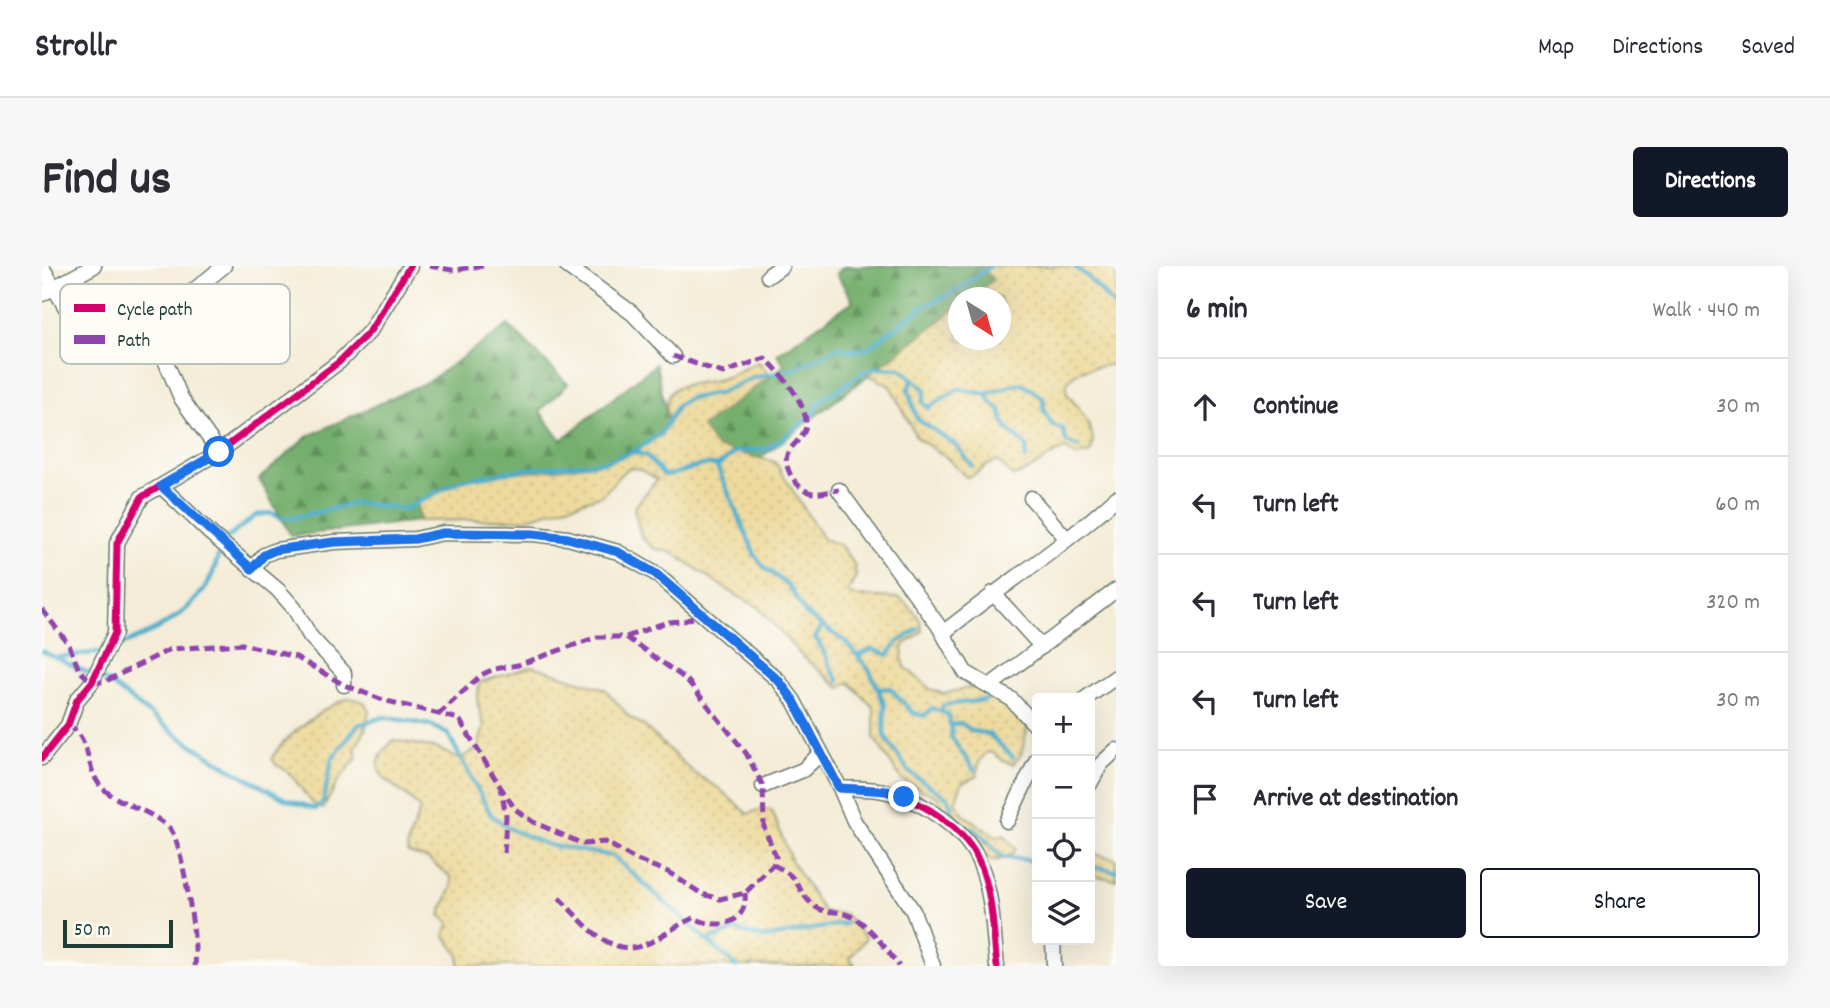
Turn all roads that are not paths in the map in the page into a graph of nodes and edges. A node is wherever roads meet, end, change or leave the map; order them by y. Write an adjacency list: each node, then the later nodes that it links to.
1 (93, 266): 9 (street)
2 (224, 266): 8 (street)
3 (410, 266): 14 (street)
4 (567, 266): 12 (street)
5 (782, 266): 7 (street)
6 (42, 267): 9 (street)
7 (768, 276)
8 (202, 284)
9 (55, 286): 10 (street); 11 (street)
10 (42, 294)
11 (60, 295)
12 (673, 356)
13 (167, 364): 14 (street)
14 (219, 452): 15 (street)
15 (161, 486): 20 (street); 31 (street)
16 (839, 490): 23 (street)
17 (1031, 498): 19 (street)
18 (1116, 498): 19 (street)
19 (1067, 540): 22 (street)
20 (252, 569): 26 (street); 30 (street)
21 (1116, 590): 24 (street)
22 (993, 593): 23 (street); 24 (street)
23 (943, 633): 27 (street)
24 (1042, 647): 27 (street)
25 (1116, 677): 28 (street)
26 (344, 685)
27 (991, 685): 29 (street)
28 (1093, 693)
29 (1032, 722)
30 (821, 753): 35 (street); 36 (street)
31 (42, 758)
32 (1106, 759): 34 (street)
33 (1032, 769): 37 (street)
34 (1095, 776)
35 (763, 786)
36 (839, 788): 39 (street); 40 (street)
37 (1007, 821)
38 (1053, 945): 41 (street)
39 (933, 966)
40 (998, 966)
41 (1054, 966)

